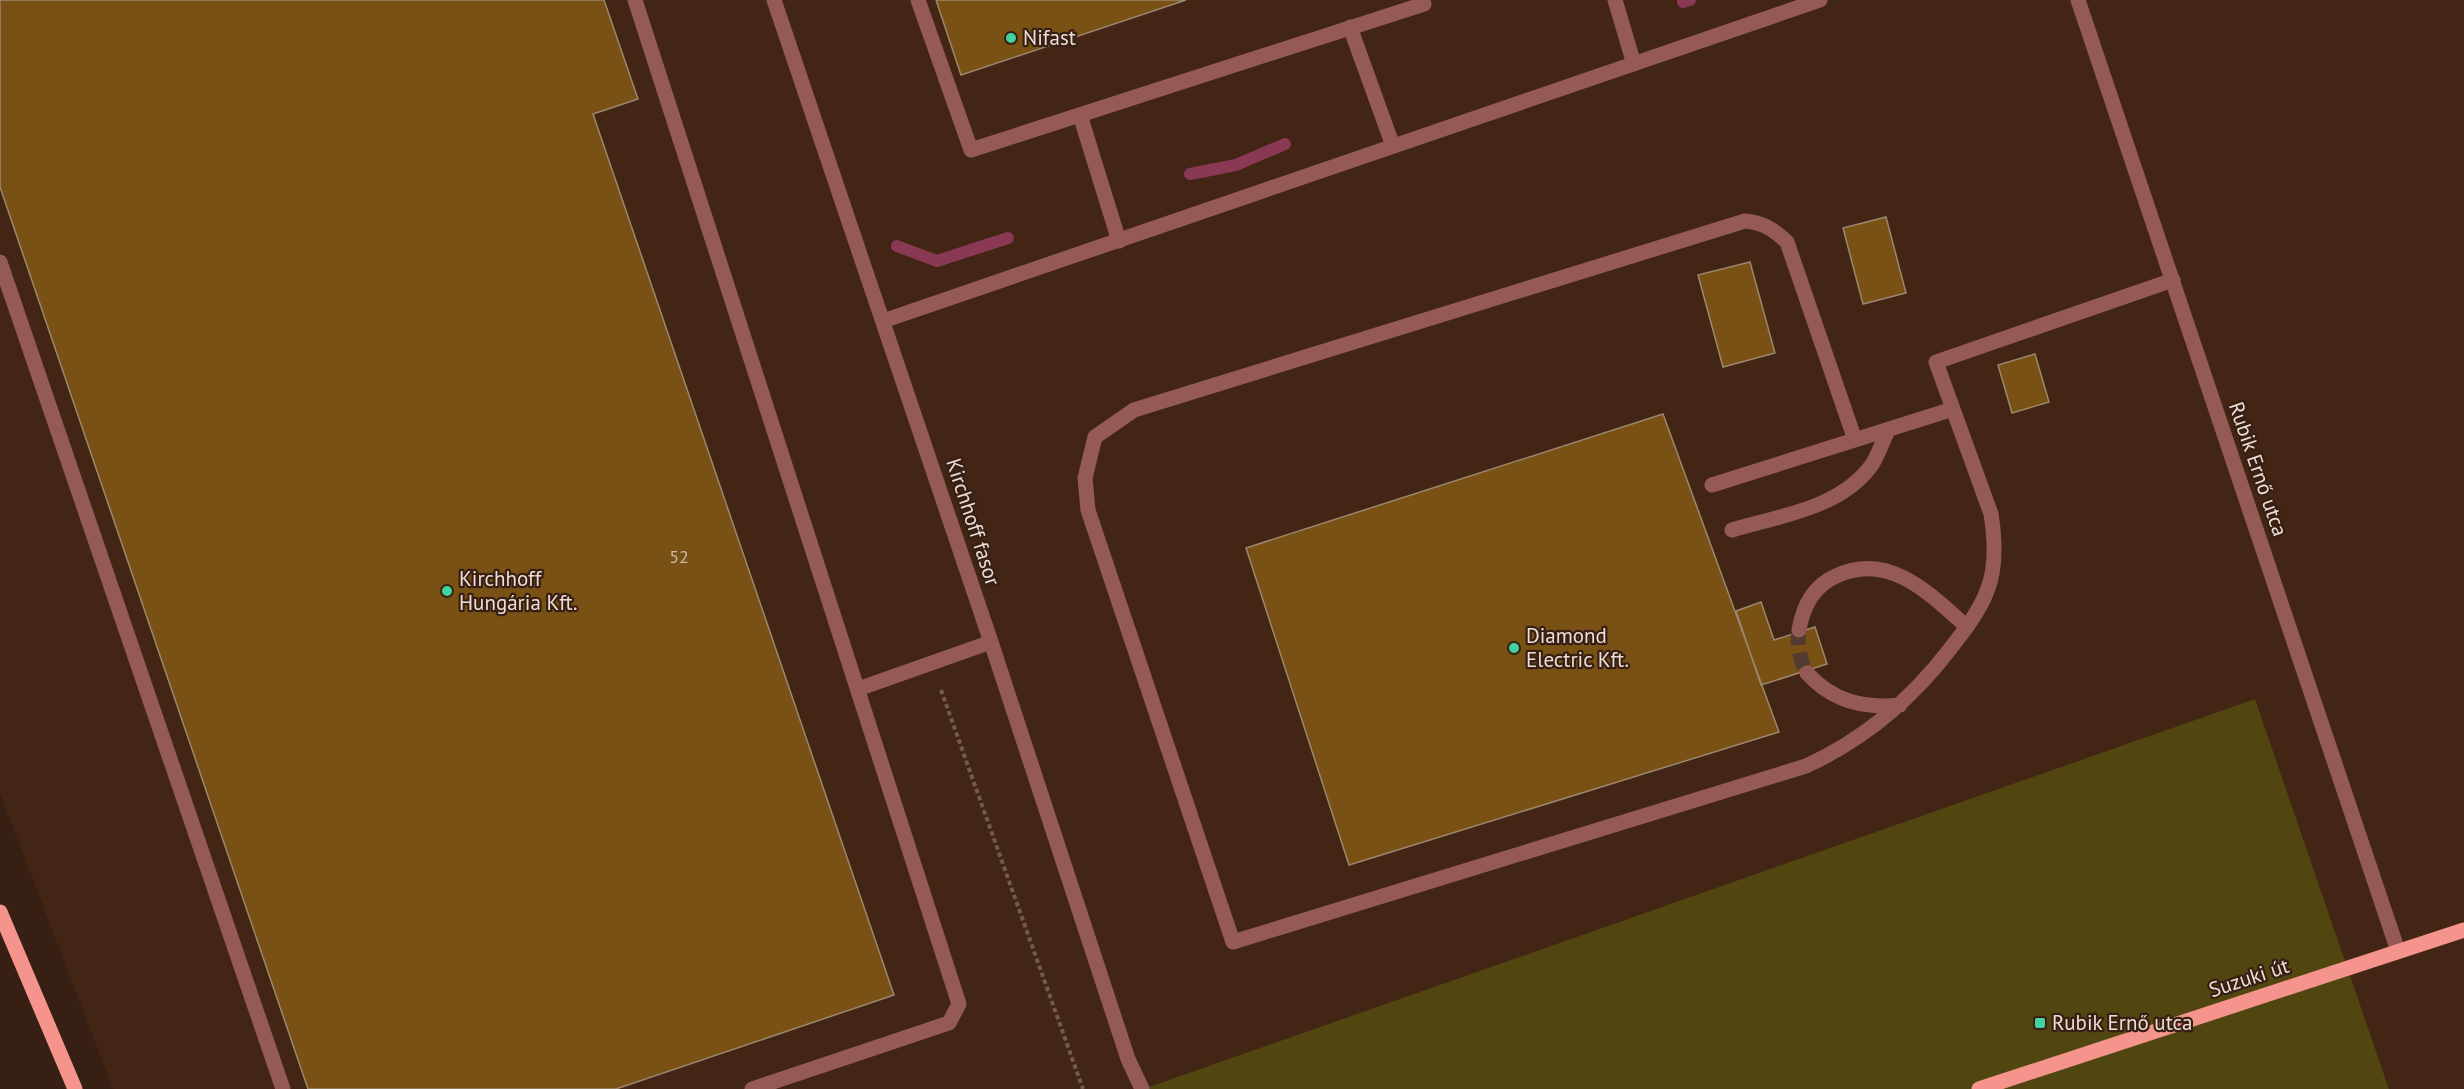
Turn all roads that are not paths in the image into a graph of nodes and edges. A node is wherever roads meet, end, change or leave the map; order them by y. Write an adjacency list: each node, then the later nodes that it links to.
1 (635, 0): 25 (street)
2 (774, 0): 15 (street, Kirchhoff fasor)
3 (918, 0): 10 (street)
4 (1615, 0): 9 (street)
5 (1820, 0): 9 (street)
6 (2078, 0): 14 (street, Rubik Ernő utca)
7 (1424, 4): 8 (street)
8 (1350, 27): 10 (street); 11 (street)
9 (1634, 64): 11 (street)
10 (1080, 115): 12 (street)
11 (1393, 146): 12 (street)
12 (1119, 241): 15 (street)
13 (0, 262): 32 (street)
14 (2173, 280): 16 (street); 29 (street, Rubik Ernő utca)
15 (884, 321): 23 (street, Kirchhoff fasor)
16 (1953, 409): 17 (street); 21 (street)
17 (1888, 429): 18 (street); 20 (street)
18 (1855, 440): 19 (street); 26 (street)
19 (1712, 485)
20 (1731, 530)
21 (1967, 627): 22 (street); 26 (street)
22 (1799, 630)
23 (991, 642): 25 (street); 30 (street, Kirchhoff fasor)
24 (1806, 673): 26 (street)
25 (858, 689): 33 (street)
26 (1900, 705)
27 (0, 912): 31 (main road)
28 (2464, 930): 29 (main road, Suzuki út)
29 (2398, 951): 36 (main road, Suzuki út)
30 (1128, 1059): 34 (street, Kirchhoff fasor); 35 (street, Kirchhoff fasor)
31 (75, 1089)
32 (283, 1089)
33 (752, 1089)
34 (1132, 1089)
35 (1142, 1089)
36 (1979, 1089)

